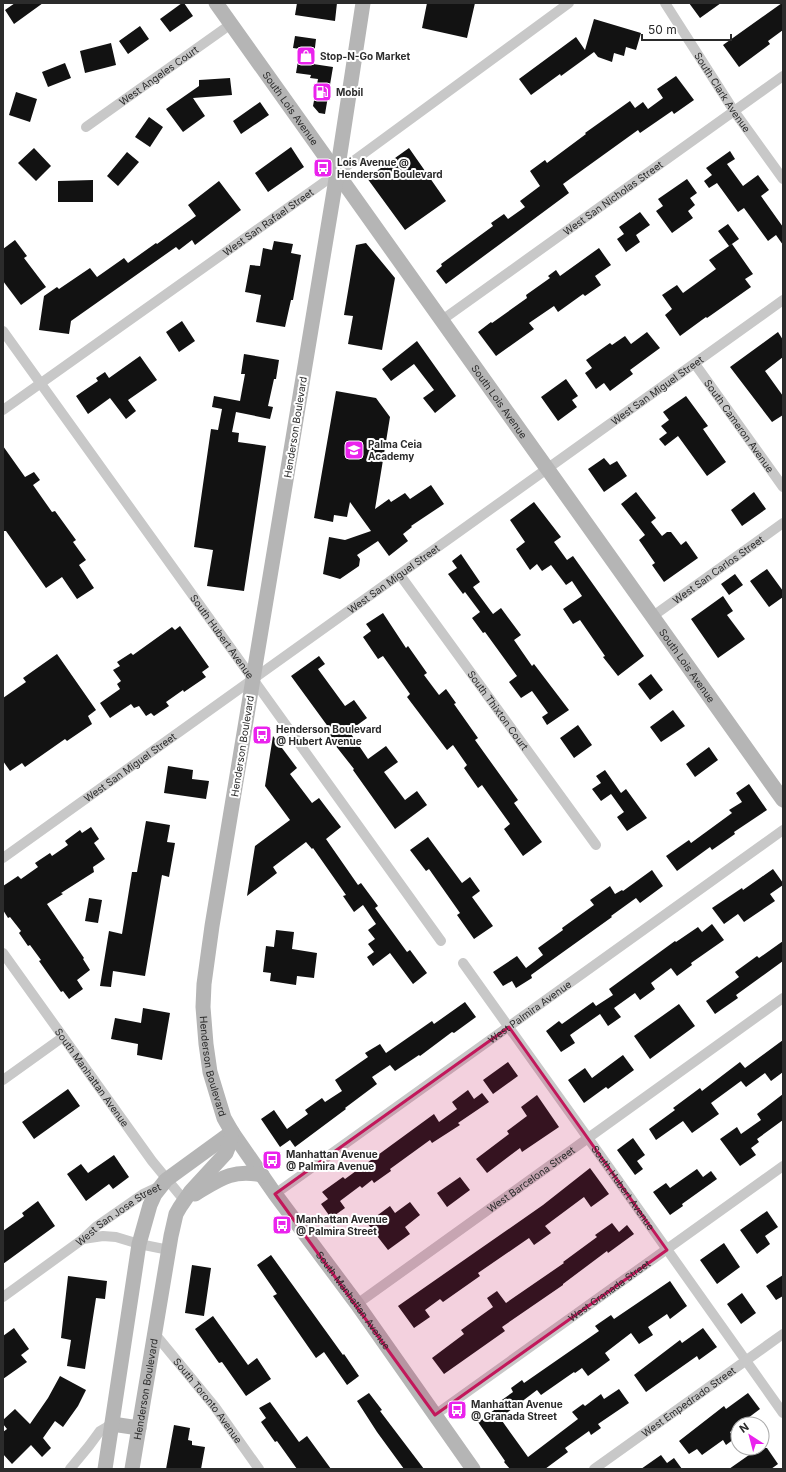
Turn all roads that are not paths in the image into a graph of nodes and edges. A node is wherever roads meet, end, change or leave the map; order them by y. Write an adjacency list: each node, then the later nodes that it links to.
1 (216, 3): 5 (street, South Lois Avenue)
2 (364, 3): 9 (street, Henderson Boulevard)
3 (569, 3): 9 (street, West San Rafael Street)
4 (665, 3): 7 (street, South Clark Avenue)
5 (231, 24): 8 (street, West Angeles Court); 9 (street, South Lois Avenue)
6 (783, 76): 7 (street, West San Nicholas Street)
7 (734, 111): 10 (street, South Clark Avenue); 12 (street, West San Nicholas Street)
8 (86, 127)
9 (337, 173): 12 (street, South Lois Avenue); 15 (street, West San Rafael Street); 22 (street, Henderson Boulevard)
10 (783, 178)
11 (783, 300): 14 (street, West San Miguel Street)
12 (442, 320): 17 (street, South Lois Avenue)
13 (3, 332): 15 (street, South Hubert Avenue)
14 (695, 364): 17 (street, West San Miguel Street); 18 (street, South Cameron Avenue)
15 (40, 384): 16 (street, West San Rafael Street); 22 (street, South Hubert Avenue)
16 (3, 410)
17 (547, 469): 20 (street, West San Miguel Street); 21 (street, South Lois Avenue)
18 (783, 487)
19 (783, 523): 21 (street, West San Carlos Street)
20 (400, 575): 22 (street, West San Miguel Street); 25 (street, South Thixton Court)
21 (653, 616): 23 (street, South Lois Avenue)
22 (252, 680): 26 (street, West San Miguel Street); 27 (street, South Hubert Avenue); 34 (street, Henderson Boulevard)
23 (783, 800)
24 (783, 830): 31 (street, West Palmira Avenue)
25 (596, 845)
26 (3, 858)
27 (441, 941)
28 (3, 952): 32 (street, South Manhattan Avenue)
29 (463, 963): 31 (street, South Hubert Avenue)
30 (783, 998): 35 (street, West Barcelona Street)
31 (509, 1026): 35 (street, South Hubert Avenue); 39 (street, West Palmira Avenue)
32 (63, 1037): 33 (street); 38 (street, South Manhattan Avenue)
33 (3, 1080)
34 (232, 1132): 37 (street, South Manhattan Avenue); 38 (street, West San Jose Street); 40 (street, Henderson Boulevard)
35 (588, 1138): 44 (street, South Hubert Avenue); 46 (street, West Barcelona Street)
36 (783, 1166): 44 (street, West Granada Street)
37 (262, 1175): 39 (street, South Manhattan Avenue); 40 (street)
38 (164, 1182): 40 (street, South Manhattan Avenue); 41 (street, West San Jose Street); 42 (street)
39 (275, 1194): 46 (street, South Manhattan Avenue)
40 (184, 1200): 43 (street, Henderson Boulevard)
41 (83, 1239): 42 (street); 45 (street, West San Jose Street)
42 (139, 1244): 43 (street); 52 (street)
43 (169, 1250): 47 (street, Henderson Boulevard)
44 (667, 1250): 49 (street, South Hubert Avenue); 51 (street, West Granada Street)
45 (3, 1297)
46 (357, 1304): 51 (street, South Manhattan Avenue)
47 (155, 1334): 53 (street, Henderson Boulevard); 57 (street, South Toronto Avenue)
48 (783, 1334): 49 (street, West Empedrado Street)
49 (746, 1361): 50 (street, South Hubert Avenue); 59 (street, West Empedrado Street)
50 (783, 1413)
51 (435, 1415): 58 (street, South Manhattan Avenue)
52 (112, 1424): 53 (street); 54 (street); 55 (street)
53 (139, 1428): 56 (street, Henderson Boulevard)
54 (70, 1469)
55 (104, 1469)
56 (132, 1469)
57 (259, 1469)
58 (474, 1469)
59 (594, 1469)

